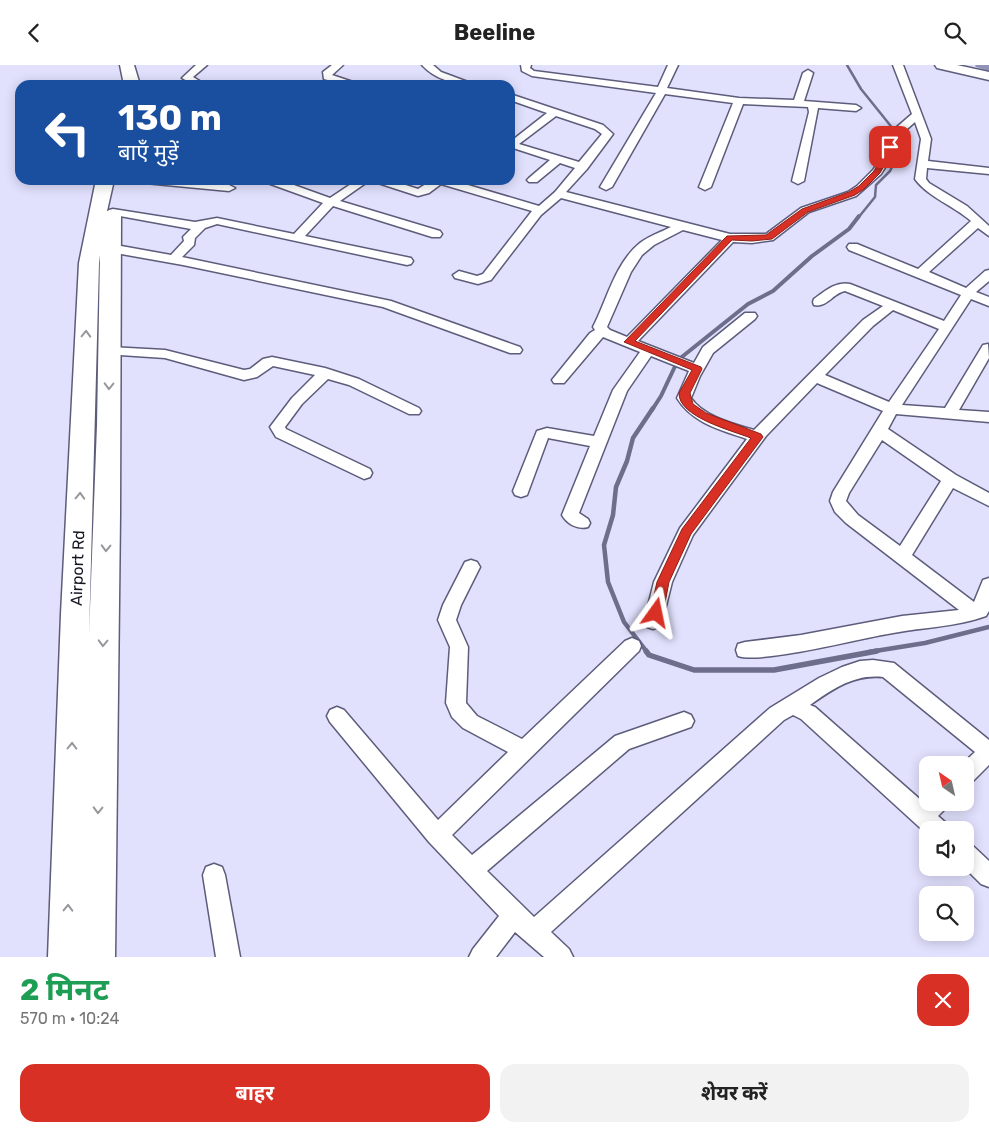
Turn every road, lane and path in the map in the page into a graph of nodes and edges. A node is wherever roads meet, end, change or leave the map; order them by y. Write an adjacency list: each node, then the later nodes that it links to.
1 (128, 65): 11 (main road)
2 (202, 65): 12 (street)
3 (338, 65): 13 (street)
4 (428, 65): 14 (street)
5 (526, 65): 15 (street)
6 (673, 65): 15 (street)
7 (898, 65): 22 (street)
8 (941, 65): 10 (street)
9 (808, 73): 18 (street)
10 (989, 76)
11 (131, 80)
12 (190, 80)
13 (338, 80)
14 (456, 80)
15 (662, 90): 17 (street); 39 (street)
16 (515, 99): 21 (street)
17 (739, 101): 18 (street); 40 (street)
18 (798, 103): 19 (street)
19 (813, 105): 20 (street); 30 (street)
20 (856, 108)
21 (555, 112): 23 (street); 27 (street)
22 (918, 114): 26 (street); 52 (street)
23 (515, 142)
24 (515, 146): 25 (street)
25 (558, 159): 27 (street); 29 (street)
26 (923, 164): 28 (street); 46 (street)
27 (583, 167): 42 (street)
28 (989, 171)
29 (533, 180)
30 (798, 181)
31 (104, 185): 109 (main road, Airport Rd, one-way to 31)
32 (120, 185): 45 (main road)
33 (198, 185): 41 (street)
34 (283, 185): 43 (street)
35 (352, 185): 43 (street)
36 (394, 185): 37 (street)
37 (433, 185)
38 (456, 185): 44 (street)
39 (606, 187)
40 (705, 187)
41 (229, 188)
42 (559, 194): 44 (street); 47 (street)
43 (332, 202): 50 (street); 51 (street)
44 (541, 210): 59 (street)
45 (113, 212): 48 (street); 54 (main road)
46 (978, 221): 49 (street); 57 (street)
47 (683, 225): 52 (street); 66 (street)
48 (200, 226): 51 (street); 55 (street)
49 (989, 232)
50 (436, 234)
51 (297, 237): 56 (street)
52 (730, 238): 67 (street)
53 (852, 247): 57 (street)
54 (110, 248): 55 (street); 71 (main road)
55 (174, 259): 69 (street)
56 (407, 261)
57 (920, 273): 60 (street)
58 (989, 274): 60 (street)
59 (460, 275)
60 (968, 293): 62 (street); 65 (street)
61 (819, 302): 63 (street)
62 (989, 302)
63 (890, 306): 65 (street); 74 (street)
64 (750, 316): 72 (street)
65 (947, 327): 76 (street)
66 (602, 332): 67 (street); 75 (street)
67 (628, 342): 70 (street)
68 (988, 348): 78 (street)
69 (515, 350)
70 (648, 350): 72 (street); 82 (street)
71 (110, 351): 73 (street); 110 (main road, one-way to 110)
72 (695, 368): 81 (street)
73 (325, 373): 77 (street); 83 (street)
74 (816, 377): 76 (street); 81 (street)
75 (559, 379)
76 (893, 409): 78 (street); 80 (street)
77 (414, 411)
78 (948, 415): 79 (street)
79 (989, 417)
80 (880, 431): 84 (street); 88 (street)
81 (757, 437): 92 (street)
82 (599, 442): 85 (street); 87 (street)
83 (364, 473)
84 (950, 479): 86 (street); 88 (street)
85 (520, 491)
86 (989, 500)
87 (582, 523)
88 (902, 557): 91 (street)
89 (471, 567): 98 (street)
90 (989, 585): 91 (street)
91 (976, 612): 94 (street)
92 (653, 622)
93 (632, 647): 98 (street)
94 (745, 650)
95 (792, 706): 99 (street); 101 (street); 108 (street)
96 (337, 716): 102 (street)
97 (684, 721): 104 (street)
98 (524, 750): 102 (street)
99 (989, 752): 100 (street)
100 (974, 766)
101 (919, 800)
102 (437, 835): 104 (street)
103 (974, 862): 106 (street)
104 (471, 870): 107 (street)
105 (214, 875): 111 (street)
106 (989, 876)
107 (514, 915): 108 (street); 112 (street)
108 (533, 933): 113 (street)
109 (67, 957)
110 (96, 957)
111 (228, 957)
112 (481, 957)
113 (561, 957)

